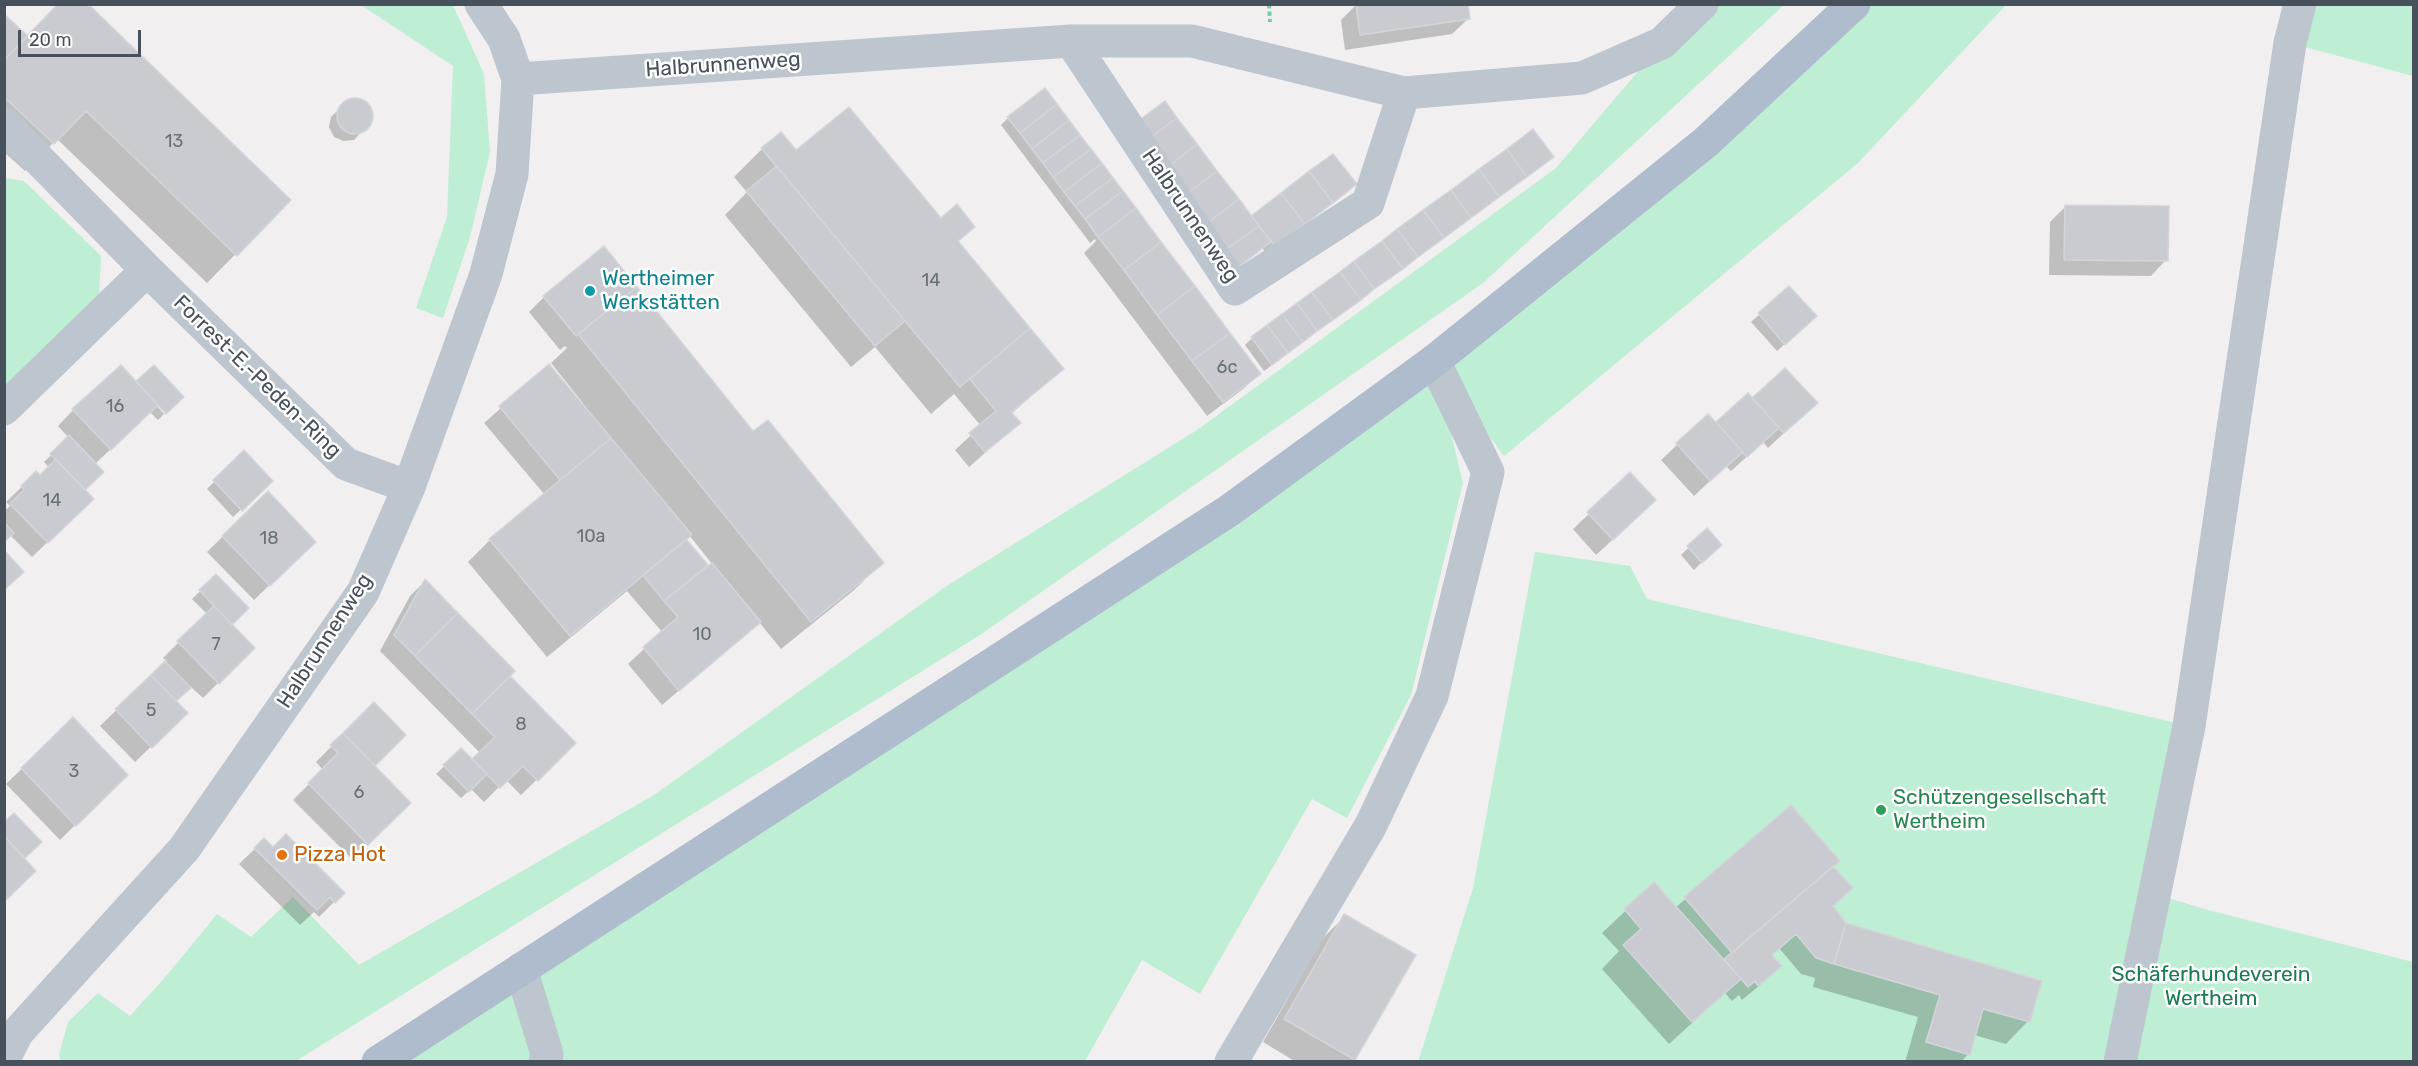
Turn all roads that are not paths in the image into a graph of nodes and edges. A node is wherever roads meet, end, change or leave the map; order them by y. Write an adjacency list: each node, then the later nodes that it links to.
1 (481, 4): 6 (street, Halbrunnenweg)
2 (1702, 4): 7 (street, Halbrunnenweg)
3 (1854, 4): 10 (main road)
4 (2300, 4): 18 (street)
5 (1071, 41): 6 (street, Halbrunnenweg); 7 (street, Halbrunnenweg); 7 (street, Halbrunnenweg)
6 (518, 79): 12 (street, Halbrunnenweg)
7 (1404, 93)
8 (4, 124): 9 (street, Forrest-E.-Peden-Ring)
9 (147, 270): 11 (street); 12 (street, Forrest-E.-Peden-Ring)
10 (1434, 361): 13 (main road); 17 (street)
11 (4, 409)
12 (409, 487): 14 (street, Halbrunnenweg)
13 (521, 969): 15 (main road); 16 (street)
14 (4, 1059)
15 (378, 1062)
16 (545, 1062)
17 (1231, 1062)
18 (2120, 1062)

